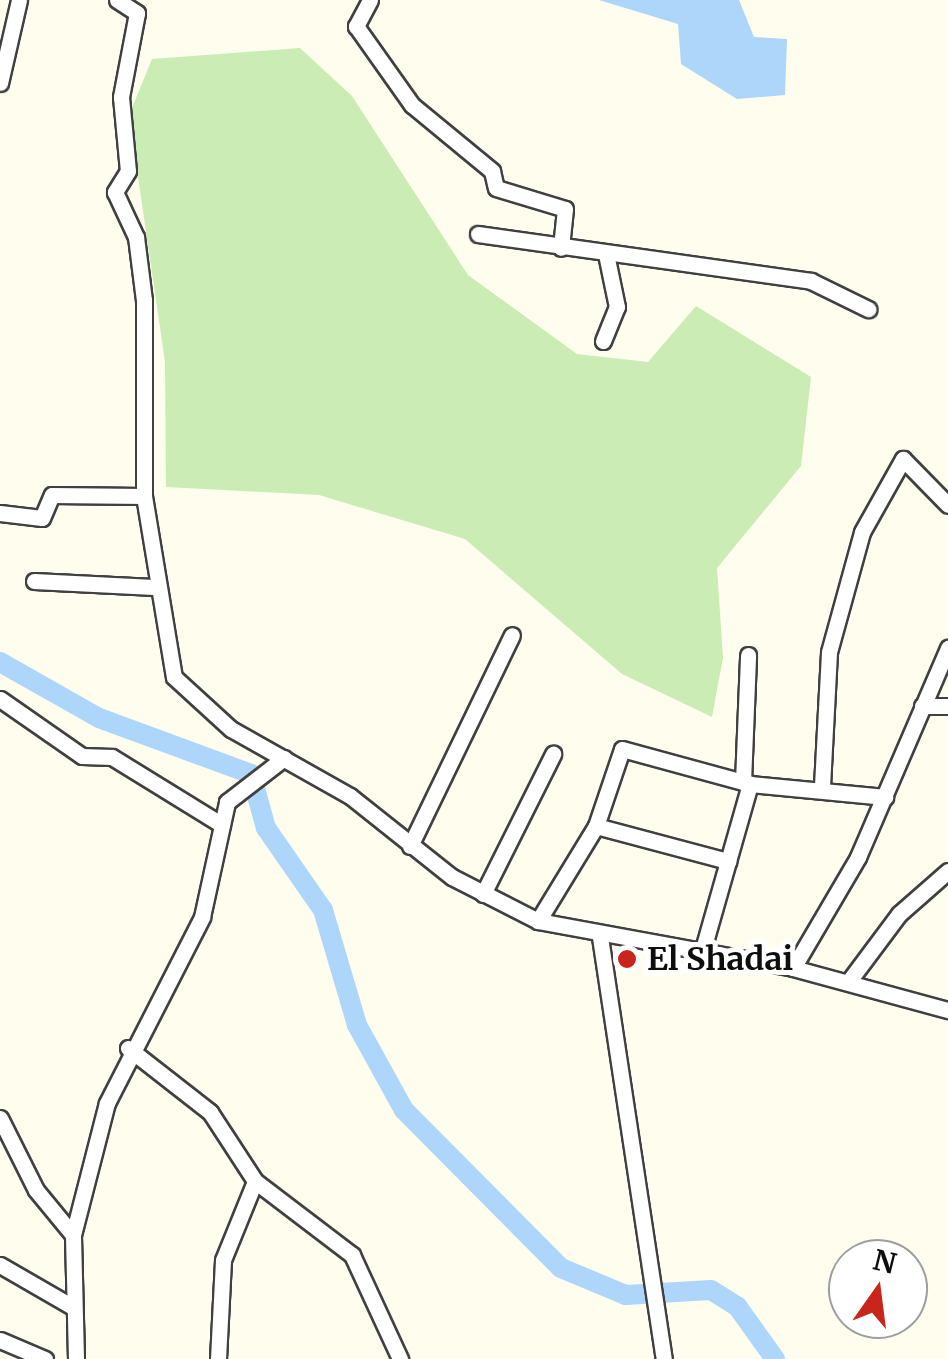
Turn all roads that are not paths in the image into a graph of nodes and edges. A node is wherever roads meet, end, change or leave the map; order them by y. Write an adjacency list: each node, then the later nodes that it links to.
1 (19, 0): 4 (street)
2 (118, 0): 10 (street)
3 (370, 0): 6 (street)
4 (0, 83)
5 (478, 234): 6 (street)
6 (561, 248): 7 (street)
7 (606, 254): 8 (street); 9 (street)
8 (868, 309)
9 (603, 342)
10 (144, 496): 12 (street); 14 (street)
11 (948, 504): 24 (street)
12 (0, 513)
13 (34, 581): 14 (street)
14 (154, 588): 22 (street)
15 (512, 635): 28 (street)
16 (948, 648): 19 (street)
17 (748, 654): 23 (street)
18 (0, 699): 26 (street)
19 (922, 706): 20 (street); 25 (street)
20 (948, 706)
21 (553, 754): 31 (street)
22 (284, 758): 26 (street); 28 (street)
23 (747, 783): 24 (street); 27 (street); 29 (street)
24 (822, 786): 25 (street)
25 (886, 798): 35 (street)
26 (222, 825): 38 (street)
27 (596, 826): 29 (street); 32 (street)
28 (410, 846): 31 (street)
29 (728, 861): 34 (street)
30 (948, 871): 36 (street)
31 (483, 894): 32 (street)
32 (538, 921): 33 (street)
33 (600, 937): 34 (street); 50 (street)
34 (704, 949): 35 (street)
35 (793, 968): 36 (street)
36 (849, 981): 37 (street)
37 (948, 1010)
38 (128, 1048): 41 (street); 42 (street)
39 (0, 1118): 40 (street)
40 (7, 1155): 42 (street)
41 (255, 1181): 46 (street); 49 (street)
42 (73, 1235): 44 (street)
43 (0, 1265): 44 (street)
44 (71, 1306): 48 (street)
45 (0, 1340): 47 (street)
46 (395, 1356)
47 (45, 1359)
48 (76, 1359)
49 (218, 1359)
50 (664, 1359)

